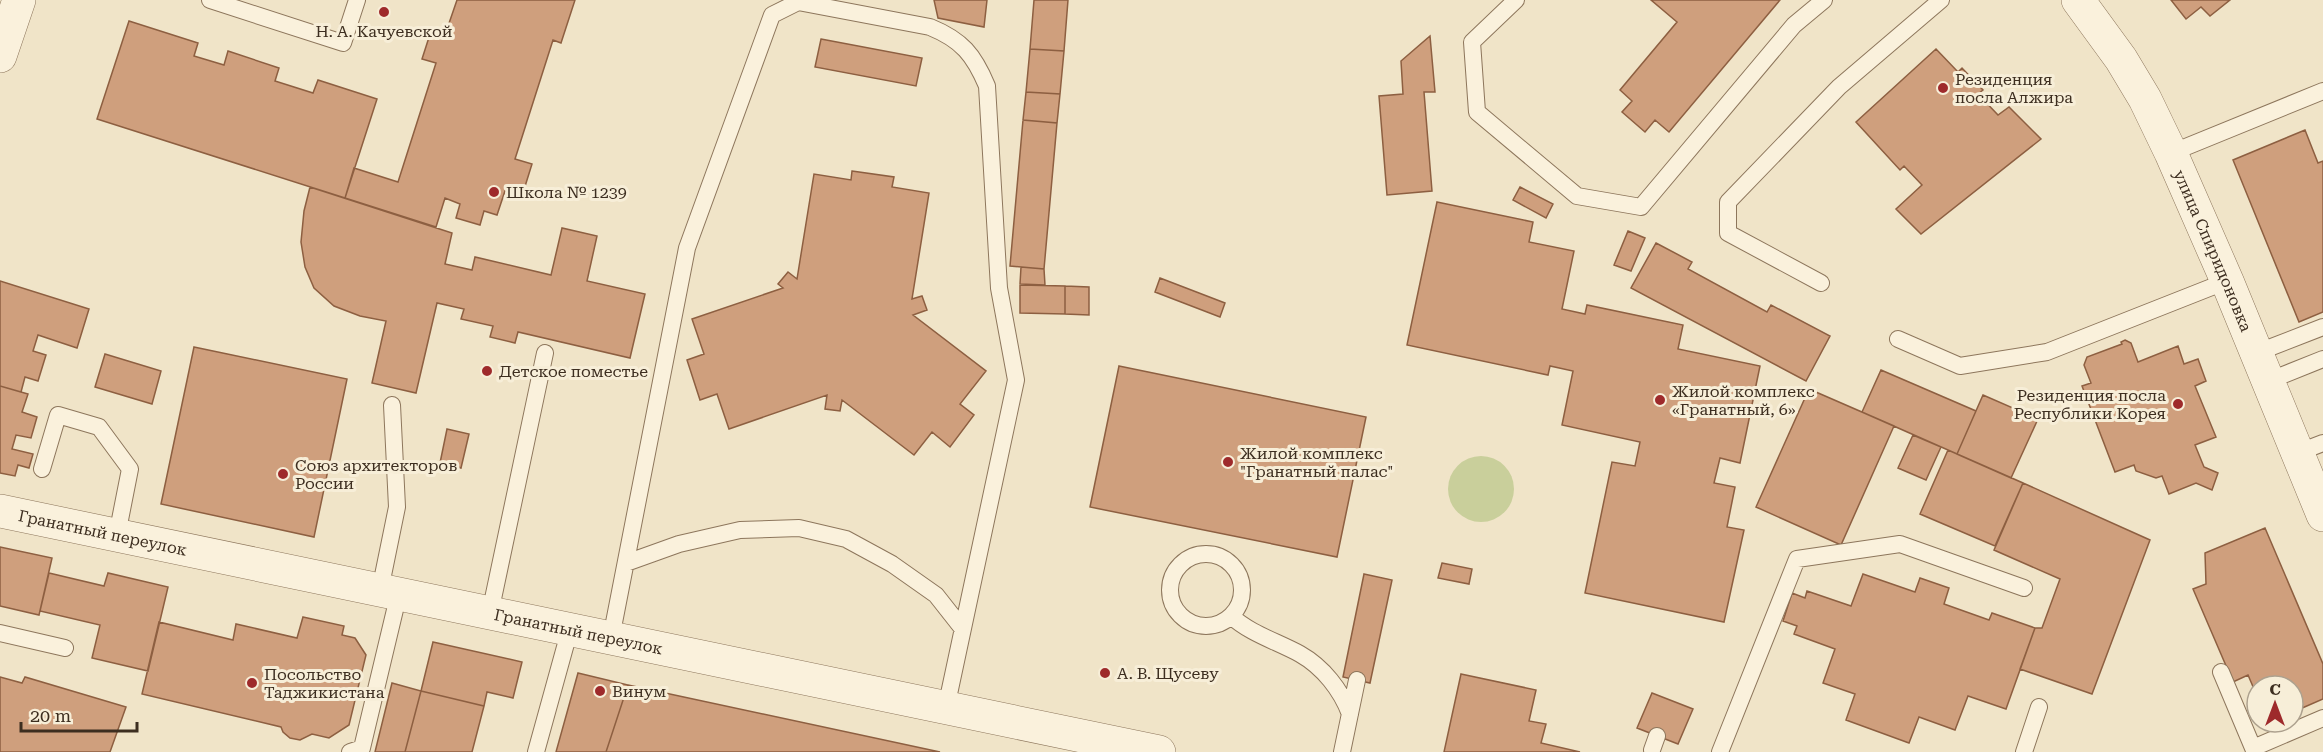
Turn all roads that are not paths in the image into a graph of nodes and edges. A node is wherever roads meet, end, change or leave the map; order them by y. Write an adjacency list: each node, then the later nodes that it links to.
1 (19, 0): 8 (street)
2 (210, 0): 3 (lane)
3 (357, 0)
4 (1516, 0): 5 (lane)
5 (1824, 0)
6 (1941, 0): 12 (lane)
7 (2078, 0): 10 (street, улица Спиридоновка)
8 (0, 56)
9 (2323, 92): 10 (lane)
10 (2171, 153): 11 (street, улица Спиридоновка)
11 (2227, 281): 14 (lane); 17 (street, улица Спиридоновка)
12 (1821, 283)
13 (2323, 327): 17 (lane)
14 (1898, 339)
15 (545, 353): 27 (lane)
16 (2323, 359): 17 (lane)
17 (2262, 367): 19 (street, улица Спиридоновка)
18 (392, 405): 26 (lane)
19 (2310, 448): 22 (street, улица Спиридоновка)
20 (42, 469): 23 (lane)
21 (0, 510): 23 (street, Гранатный переулок)
22 (2323, 515)
23 (117, 535): 26 (street, Гранатный переулок)
24 (626, 562): 29 (lane); 29 (lane); 32 (lane)
25 (2024, 588): 45 (lane)
26 (389, 591): 27 (street, Гранатный переулок); 41 (lane)
27 (490, 613): 30 (street, Гранатный переулок)
28 (1231, 616): 28 (lane); 38 (lane)
29 (962, 628): 37 (lane)
30 (570, 629): 32 (street, Гранатный переулок); 42 (lane)
31 (0, 633): 33 (lane)
32 (611, 638): 37 (street, Гранатный переулок)
33 (65, 648)
34 (2221, 672): 40 (lane)
35 (1357, 680): 38 (lane)
36 (2039, 707): 46 (lane)
37 (946, 708): 43 (street, Гранатный переулок)
38 (1350, 714): 44 (lane)
39 (2323, 718): 40 (lane)
40 (2254, 750)
41 (350, 752)
42 (536, 752)
43 (1159, 752)
44 (1342, 752)
45 (1720, 752)
46 (2024, 752)

